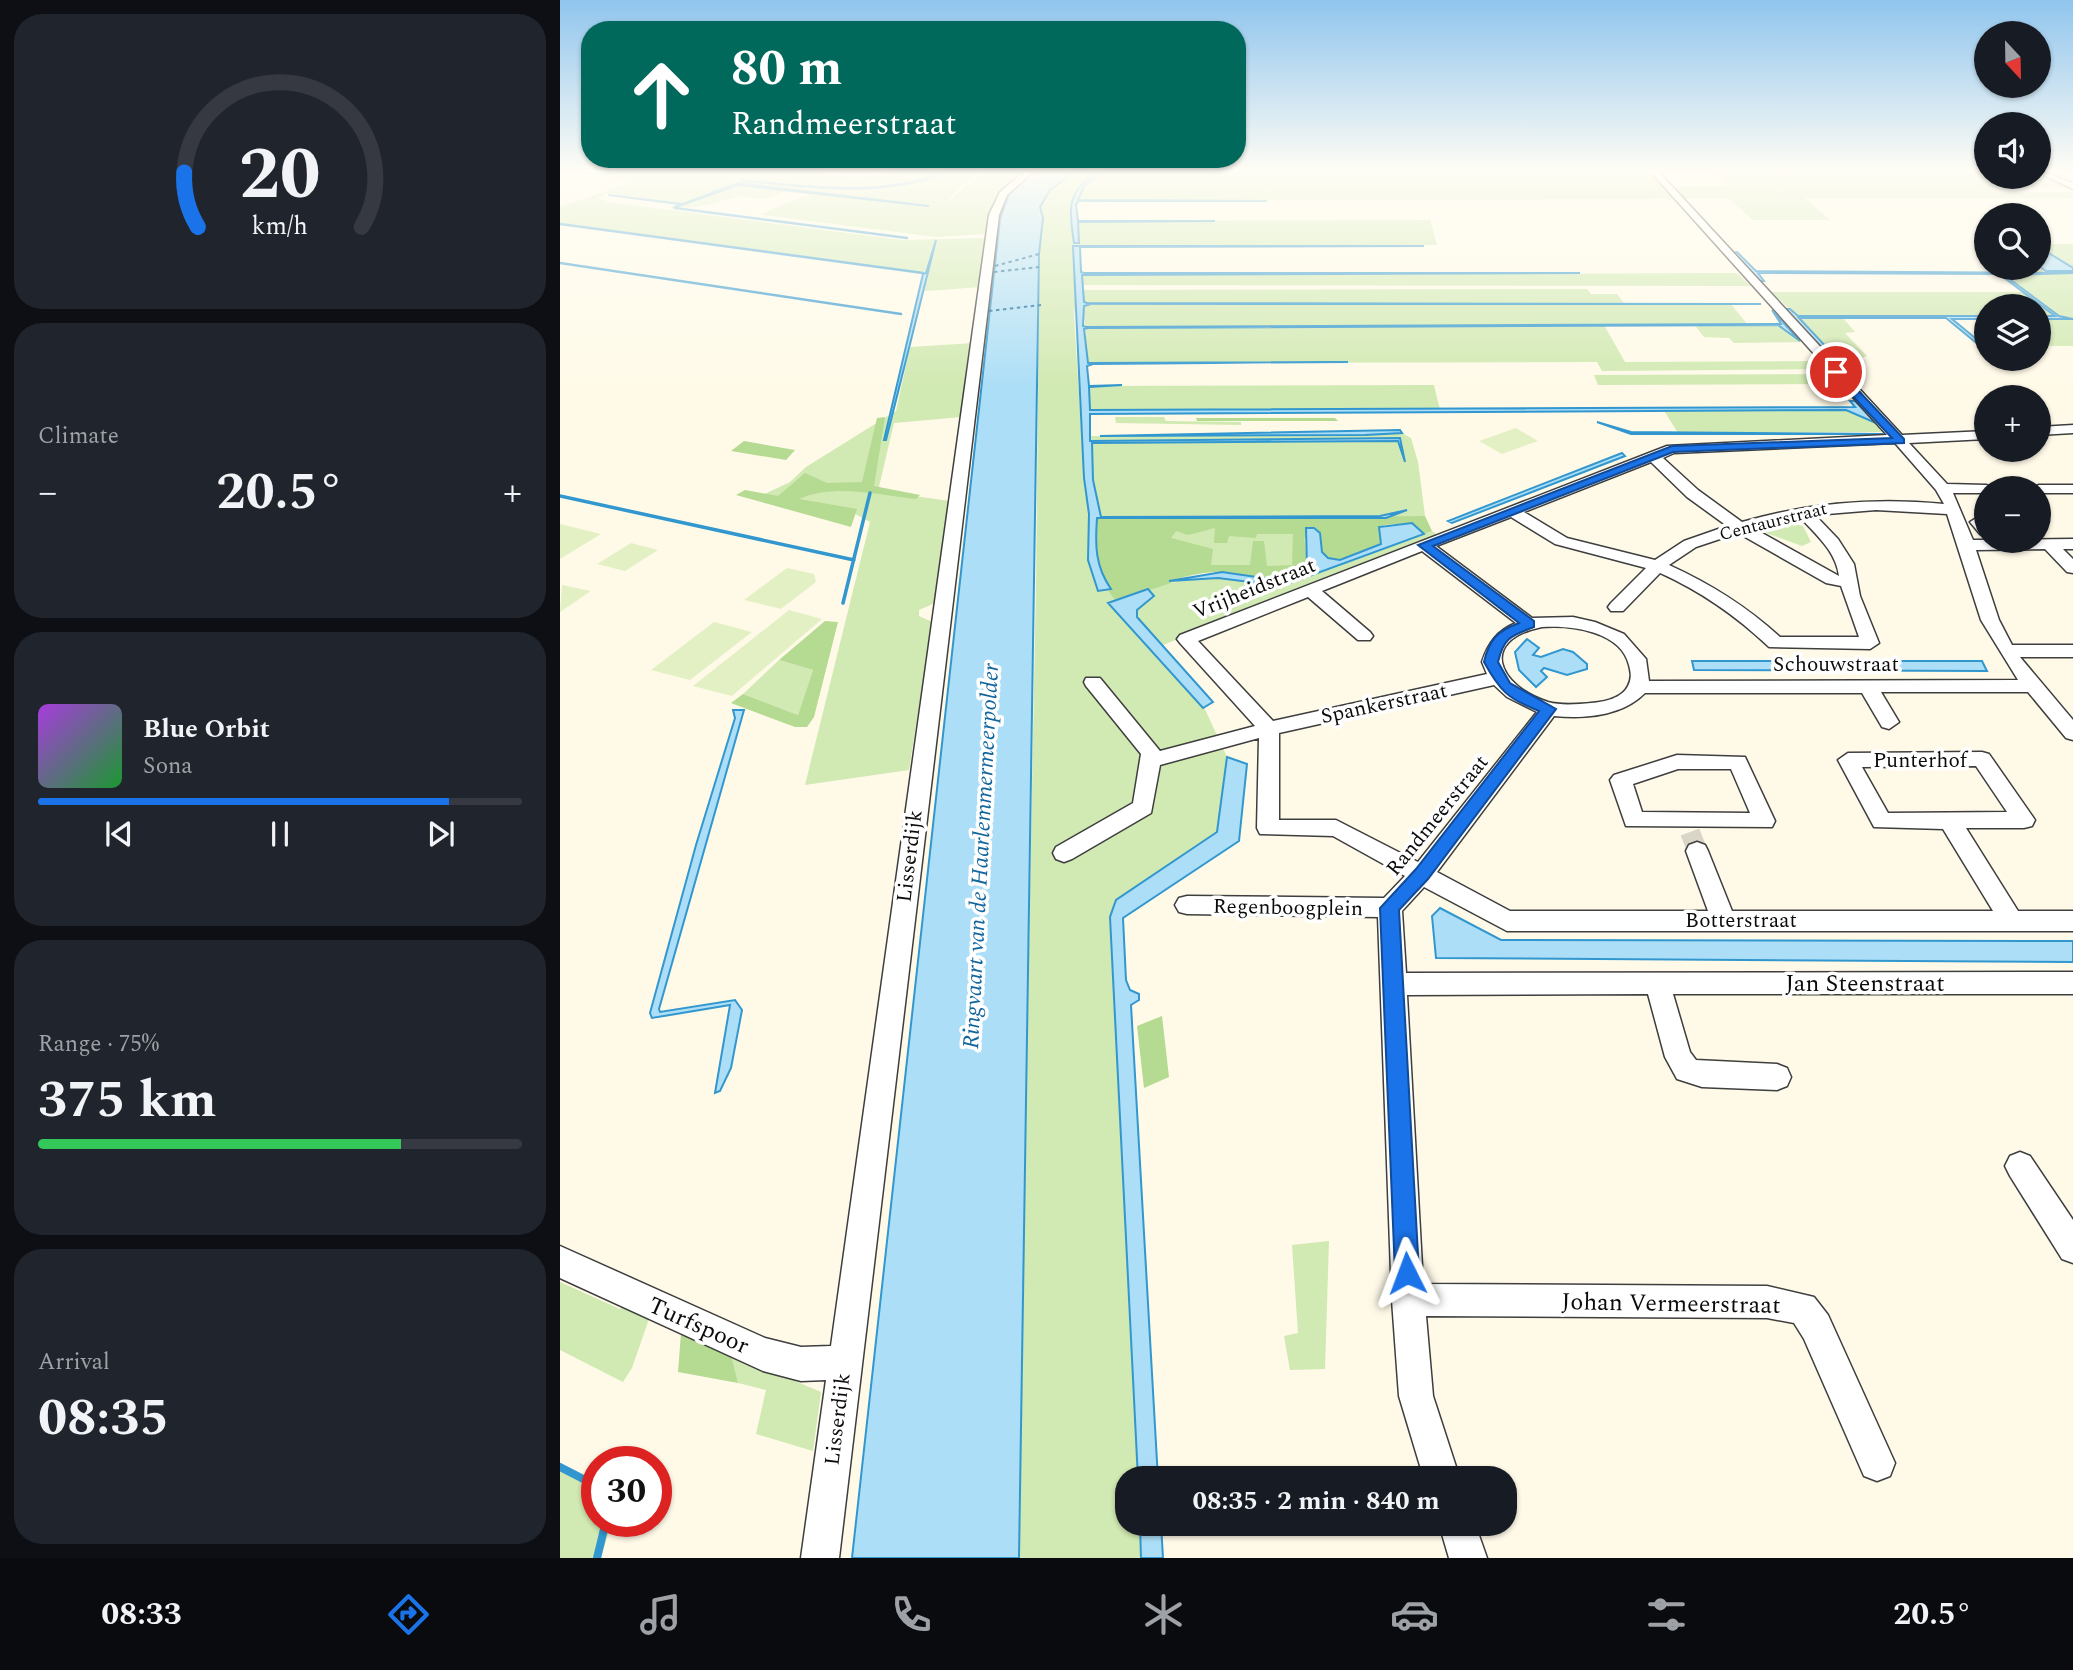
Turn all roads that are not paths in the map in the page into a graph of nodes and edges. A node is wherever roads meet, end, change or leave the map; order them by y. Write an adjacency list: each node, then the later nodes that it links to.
1 (990, 243): 58 (street, Lisserdijk)
2 (1719, 243): 6 (street)
3 (2073, 429): 4 (street)
4 (2051, 430)
5 (1974, 436): 6 (street)
6 (1900, 441): 7 (street); 8 (street)
7 (1652, 455): 13 (street); 15 (street)
8 (1943, 488): 9 (street); 12 (street)
9 (1974, 489)
10 (2051, 489): 11 (street)
11 (2073, 489)
12 (1954, 510): 14 (street, Centaurstraat); 20 (street)
13 (1512, 511): 19 (street); 22 (street)
14 (1803, 511): 15 (street, Centaurstraat); 24 (street)
15 (1737, 528): 22 (street, Centaurstraat); 24 (street)
16 (1974, 544): 20 (street)
17 (2051, 544): 18 (street)
18 (2073, 544)
19 (1424, 545): 25 (street, Vrijheidstraat); 27 (street)
20 (1965, 545): 29 (street)
21 (2051, 546): 23 (street)
22 (1657, 566): 24 (street); 26 (street, Centaurstraat)
23 (2073, 568)
24 (1850, 583)
25 (1310, 590): 28 (street); 38 (street, Vrijheidstraat)
26 (1609, 617): 27 (street); 35 (street)
27 (1529, 624): 31 (street)
28 (1364, 636)
29 (2008, 651): 30 (street); 34 (street)
30 (2073, 651)
31 (1498, 678): 36 (street); 38 (street, Spankerstraat)
32 (1093, 682): 40 (street)
33 (1868, 686): 34 (street, Schouwstraat); 35 (street, Schouwstraat); 37 (street)
34 (2034, 686): 39 (street)
35 (1637, 687): 36 (street)
36 (1549, 709): 44 (street, Randmeerstraat)
37 (1889, 722)
38 (1269, 729): 40 (street, Spankerstraat); 44 (street)
39 (2073, 733)
40 (1149, 753): 43 (street)
41 (1950, 821): 41 (street, Punterhof); 48 (street)
42 (1691, 834): 42 (street); 47 (street)
43 (1064, 853)
44 (1422, 874): 46 (street, Randmeerstraat); 47 (street, Botterstraat)
45 (1187, 905): 46 (street, Regenboogplein)
46 (1390, 908): 52 (street, Randmeerstraat)
47 (1723, 920): 48 (street, Botterstraat)
48 (2011, 920): 49 (street, Botterstraat)
49 (2073, 920)
50 (2073, 983): 51 (street, Jan Steenstraat)
51 (1658, 985): 52 (street, Jan Steenstraat); 53 (street)
52 (1394, 992): 57 (street, Randmeerstraat)
53 (1777, 1077)
54 (2020, 1166): 55 (street)
55 (2073, 1248)
56 (560, 1262): 58 (street, Turfspoor)
57 (1408, 1300): 59 (street, Johan Vermeerstraat); 60 (street, Randmeerstraat)
58 (844, 1362): 62 (street, Lisserdijk)
59 (1877, 1463)
60 (1439, 1466)
61 (1461, 1536): 63 (street)
62 (820, 1558)
63 (1468, 1558)

